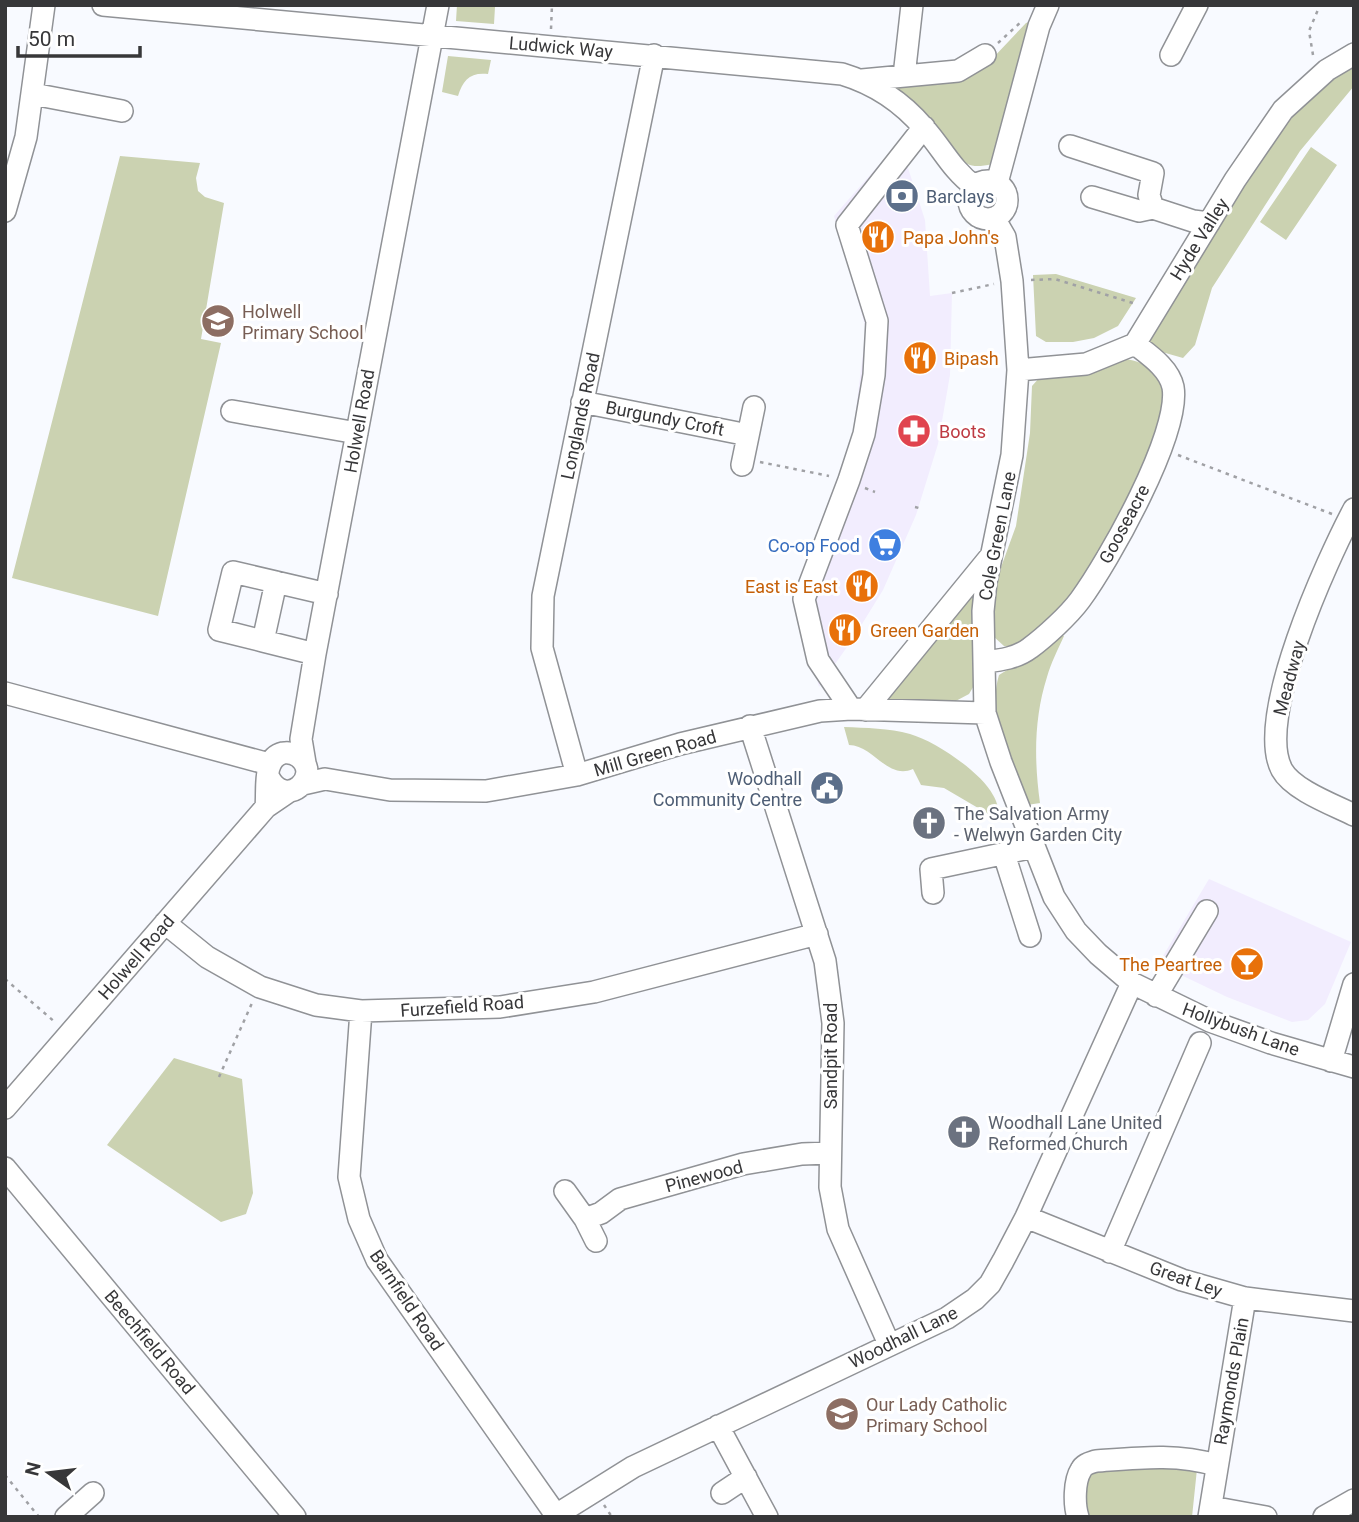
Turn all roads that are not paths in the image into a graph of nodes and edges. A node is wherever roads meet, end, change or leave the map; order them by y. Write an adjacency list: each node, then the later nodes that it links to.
1 (44, 5): 14 (street)
2 (103, 5): 7 (street, Ludwick Way)
3 (438, 5): 7 (street, Holwell Road)
4 (912, 5): 12 (street)
5 (1048, 5): 19 (street)
6 (1195, 6): 11 (street)
7 (432, 37): 9 (street, Ludwick Way); 31 (street, Holwell Road)
8 (1354, 54): 25 (street, Hyde Valley)
9 (654, 55): 13 (street, Ludwick Way); 28 (street, Longlands Road)
10 (985, 55): 12 (street)
11 (1171, 55)
12 (904, 76): 13 (street)
13 (862, 80): 16 (street, Ludwick Way)
14 (33, 94): 15 (street); 17 (street)
15 (122, 111)
16 (924, 127): 20 (street, Ludwick Way); 42 (street)
17 (16, 136): 23 (street)
18 (1070, 146): 22 (street)
19 (997, 183): 20 (street); 24 (street)
20 (974, 186): 24 (street)
21 (1093, 197): 22 (street)
22 (1153, 208): 25 (street)
23 (5, 211)
24 (994, 218): 27 (street, Cole Green Lane)
25 (1209, 223): 26 (street, Hyde Valley)
26 (1135, 344): 27 (street); 40 (street, Gooseacre)
27 (1018, 370): 35 (street, Cole Green Lane)
28 (582, 402): 32 (street, Burgundy Croft); 46 (street, Longlands Road)
29 (754, 407): 32 (street, Burgundy Croft)
30 (232, 411): 31 (street)
31 (357, 433): 37 (street, Holwell Road)
32 (748, 435): 33 (street, Burgundy Croft)
33 (743, 462)
34 (1351, 515): 49 (street, Meadway)
35 (990, 557): 40 (street, Cole Green Lane); 42 (street)
36 (276, 582): 37 (street); 38 (street); 38 (street)
37 (327, 594): 39 (street, Holwell Road)
38 (263, 640): 39 (street)
39 (315, 654): 47 (street, Holwell Road)
40 (985, 662): 43 (street, Cole Green Lane)
41 (5, 693): 45 (street)
42 (858, 710): 43 (street, Mill Green Road); 44 (street, Mill Green Road)
43 (985, 713): 50 (street, Cole Green Lane)
44 (750, 726): 46 (street, Mill Green Road); 55 (street, Sandpit Road)
45 (269, 771): 47 (street, Mill Green Road); 47 (street); 48 (street)
46 (577, 775): 47 (street, Mill Green Road)
47 (300, 776): 48 (street, Holwell Road)
48 (266, 807): 54 (street, Holwell Road)
49 (1354, 815)
50 (1034, 847): 51 (street); 57 (street, Cole Green Lane)
51 (1004, 854): 52 (street); 56 (street)
52 (933, 893)
53 (1207, 911): 59 (street)
54 (165, 923): 60 (street, Furzefield Road); 64 (street, Holwell Road)
55 (817, 934): 60 (street, Furzefield Road); 65 (street, Sandpit Road)
56 (1030, 936)
57 (1132, 983): 59 (street, Hollybush Lane); 68 (street, Woodhall Lane)
58 (1354, 984): 62 (street)
59 (1156, 996): 62 (street, Hollybush Lane)
60 (360, 1012): 82 (street, Barnfield Road)
61 (1200, 1042): 71 (street)
62 (1331, 1060): 63 (street, Hollybush Lane)
63 (1354, 1067)
64 (5, 1108)
65 (829, 1153): 69 (street, Pinewood); 74 (street, Sandpit Road)
66 (5, 1168): 84 (street, Beechfield Road)
67 (565, 1191): 69 (street)
68 (1026, 1217): 71 (street, Great Ley); 74 (street, Woodhall Lane)
69 (585, 1219): 70 (street)
70 (596, 1241)
71 (1110, 1252): 72 (street, Great Ley)
72 (1245, 1298): 73 (street, Great Ley); 76 (street, Raymonds Plain)
73 (1354, 1311)
74 (889, 1344): 75 (street, Woodhall Lane)
75 (718, 1426): 77 (street); 82 (street, Woodhall Lane)
76 (1216, 1465): 81 (street, Raymonds Plain); 86 (street, Raymonds Plain)
77 (747, 1477): 79 (street); 85 (street)
78 (93, 1493): 83 (street)
79 (722, 1493)
80 (1354, 1500): 88 (street)
81 (1210, 1512): 87 (street)
82 (555, 1516)
83 (66, 1517)
84 (295, 1517)
85 (767, 1517)
86 (1078, 1517)
87 (1266, 1517)
88 (1324, 1517)

